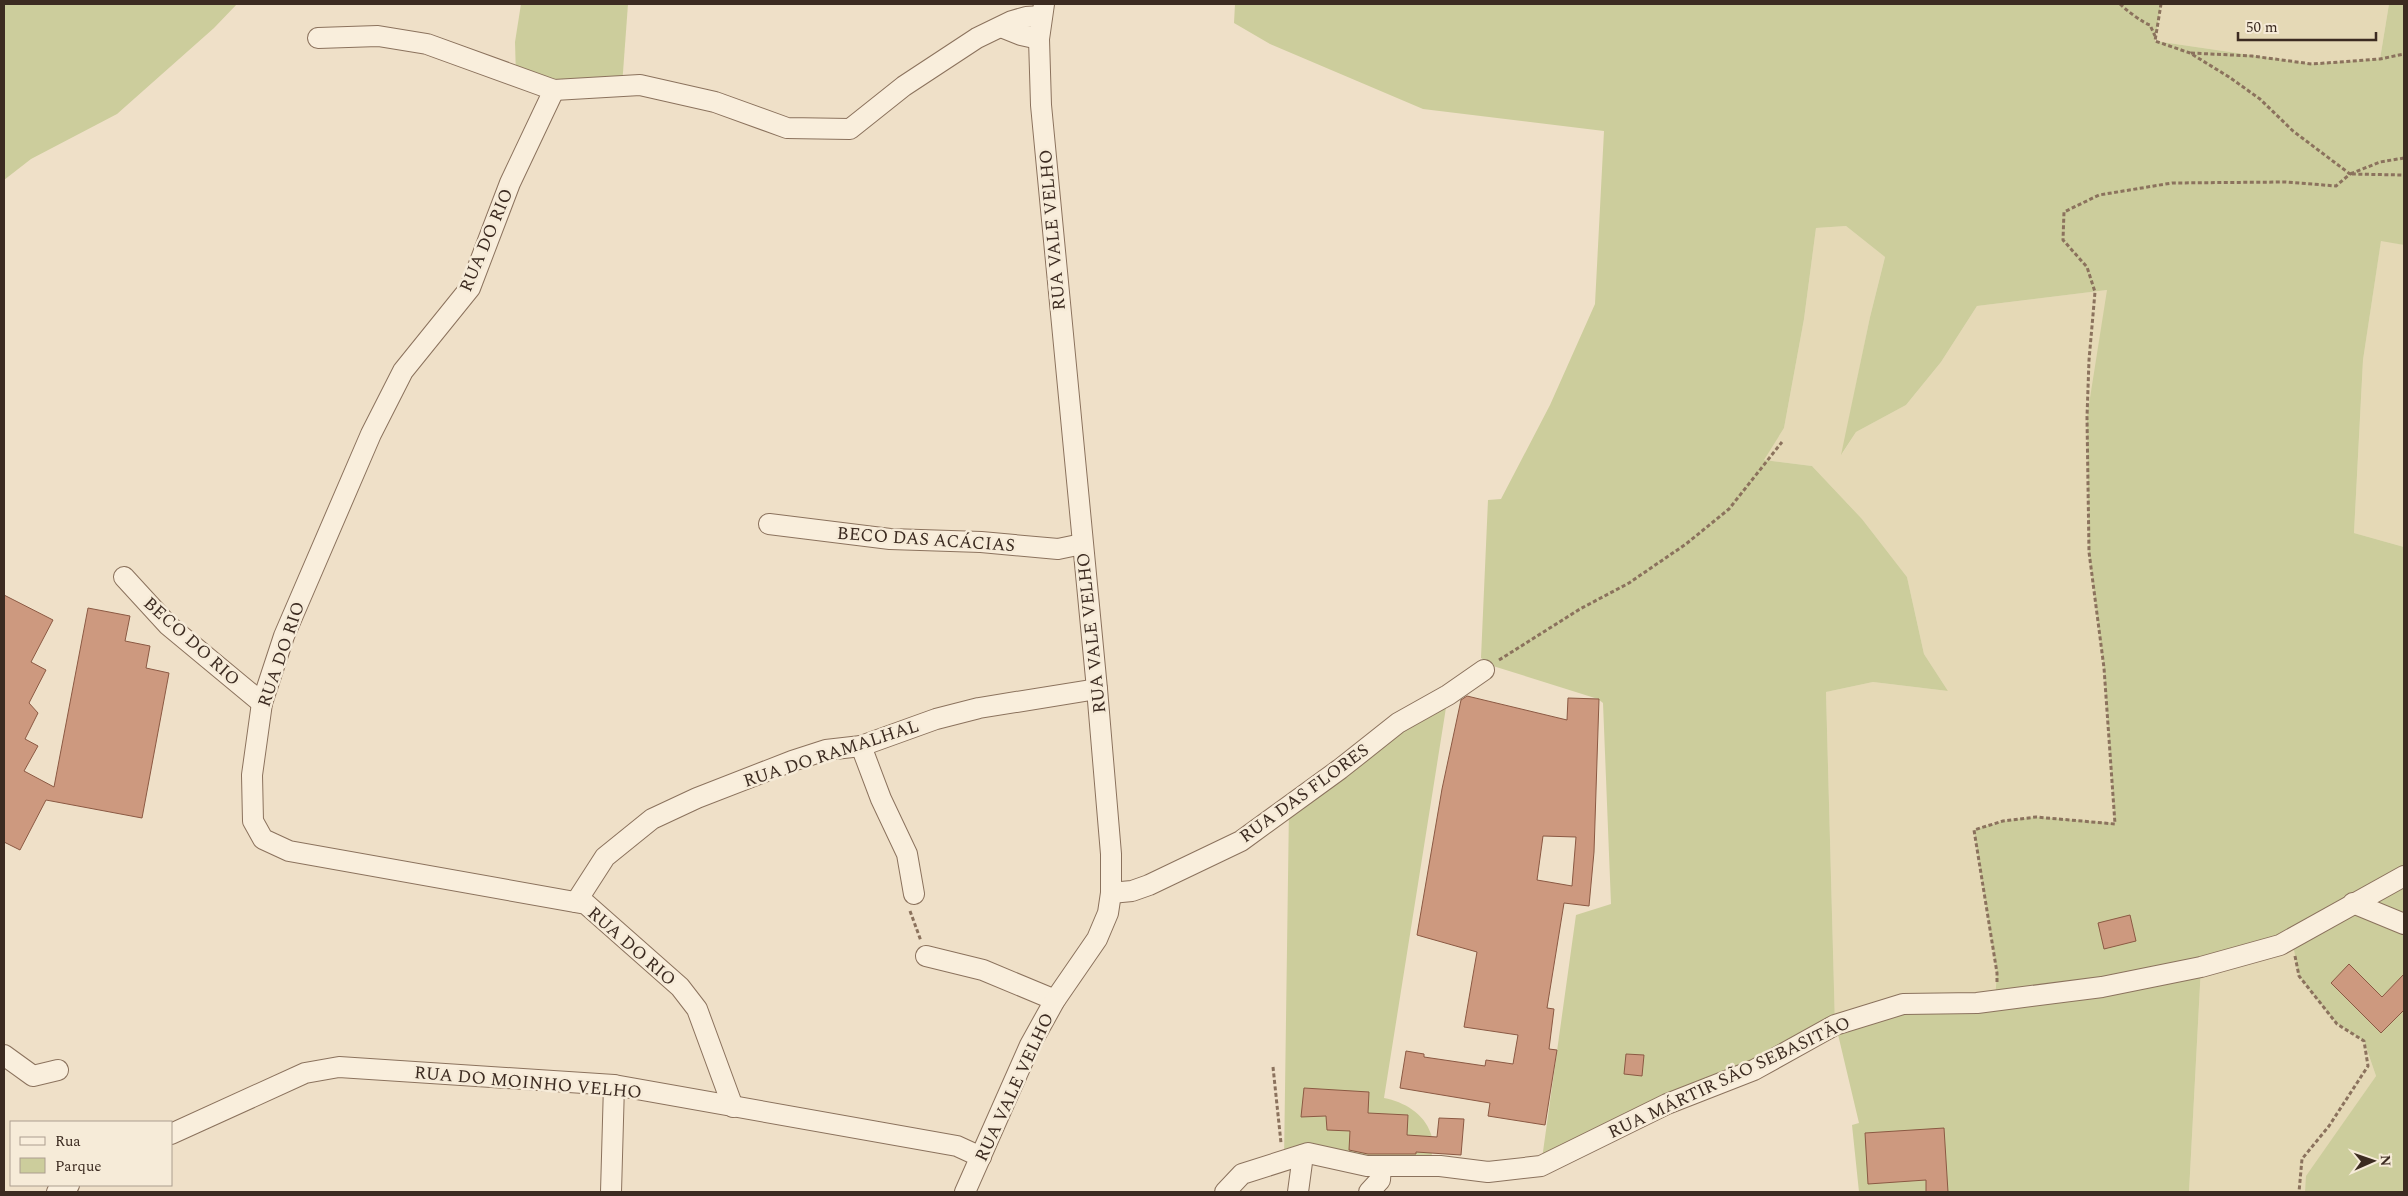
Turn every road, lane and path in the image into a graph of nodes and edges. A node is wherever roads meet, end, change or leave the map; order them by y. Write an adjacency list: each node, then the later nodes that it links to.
1 (2120, 4): 5 (path)
2 (2161, 4): 5 (path)
3 (1043, 10): 4 (street); 7 (street, RUA VALE VELHO)
4 (1001, 27): 7 (street); 10 (street)
5 (2155, 36): 8 (path)
6 (318, 38): 10 (street)
7 (1039, 39): 16 (street, RUA VALE VELHO)
8 (2190, 53): 9 (path); 12 (path)
9 (2404, 54)
10 (554, 90): 20 (street, RUA DO RIO)
11 (2404, 158): 12 (path)
12 (2350, 174): 13 (path); 31 (path)
13 (2404, 175)
14 (1782, 442): 18 (path)
15 (769, 524): 16 (street, BECO DAS ACÁCIAS)
16 (1082, 544): 19 (street, RUA VALE VELHO)
17 (124, 577): 20 (street, BECO DO RIO)
18 (1484, 670): 23 (street, RUA DAS FLORES)
19 (1097, 689): 21 (street, RUA DO RAMALHAL); 23 (street, RUA VALE VELHO)
20 (262, 703): 25 (street, RUA DO RIO)
21 (861, 746): 24 (street); 25 (street, RUA DO RAMALHAL)
22 (2404, 876): 26 (street, RUA MÁRTIR SÃO SEBASITÃO)
23 (1111, 893): 30 (street, RUA VALE VELHO)
24 (914, 894): 29 (path)
25 (576, 902): 36 (street, RUA DO RIO)
26 (2353, 903): 27 (street); 28 (street, RUA MÁRTIR SÃO SEBASITÃO)
27 (2404, 924)
28 (2292, 938): 31 (street, RUA MÁRTIR SÃO SEBASITÃO); 47 (path)
29 (926, 956): 30 (street)
30 (1055, 1000): 39 (street, RUA VALE VELHO)
31 (1996, 1000): 41 (street, RUA MÁRTIR SÃO SEBASITÃO)
32 (4, 1055): 34 (street)
33 (1273, 1068): 40 (path)
34 (58, 1070)
35 (614, 1085): 36 (street, RUA DO MOINHO VELHO); 37 (street, RUA DO MOINHO VELHO); 42 (street)
36 (733, 1107): 39 (street, RUA DO MOINHO VELHO)
37 (172, 1134)
38 (1303, 1154): 40 (street, RUA MÁRTIR SÃO SEBASITÃO); 41 (street, RUA MÁRTIR SÃO SEBASITÃO); 45 (street)
39 (981, 1157): 43 (street, RUA VALE VELHO)
40 (1284, 1161): 44 (street, RUA MÁRTIR SÃO SEBASITÃO)
41 (1381, 1166): 46 (street)
42 (611, 1192)
43 (965, 1192)
44 (1225, 1192)
45 (1298, 1192)
46 (1369, 1192)
47 (2299, 1192)

